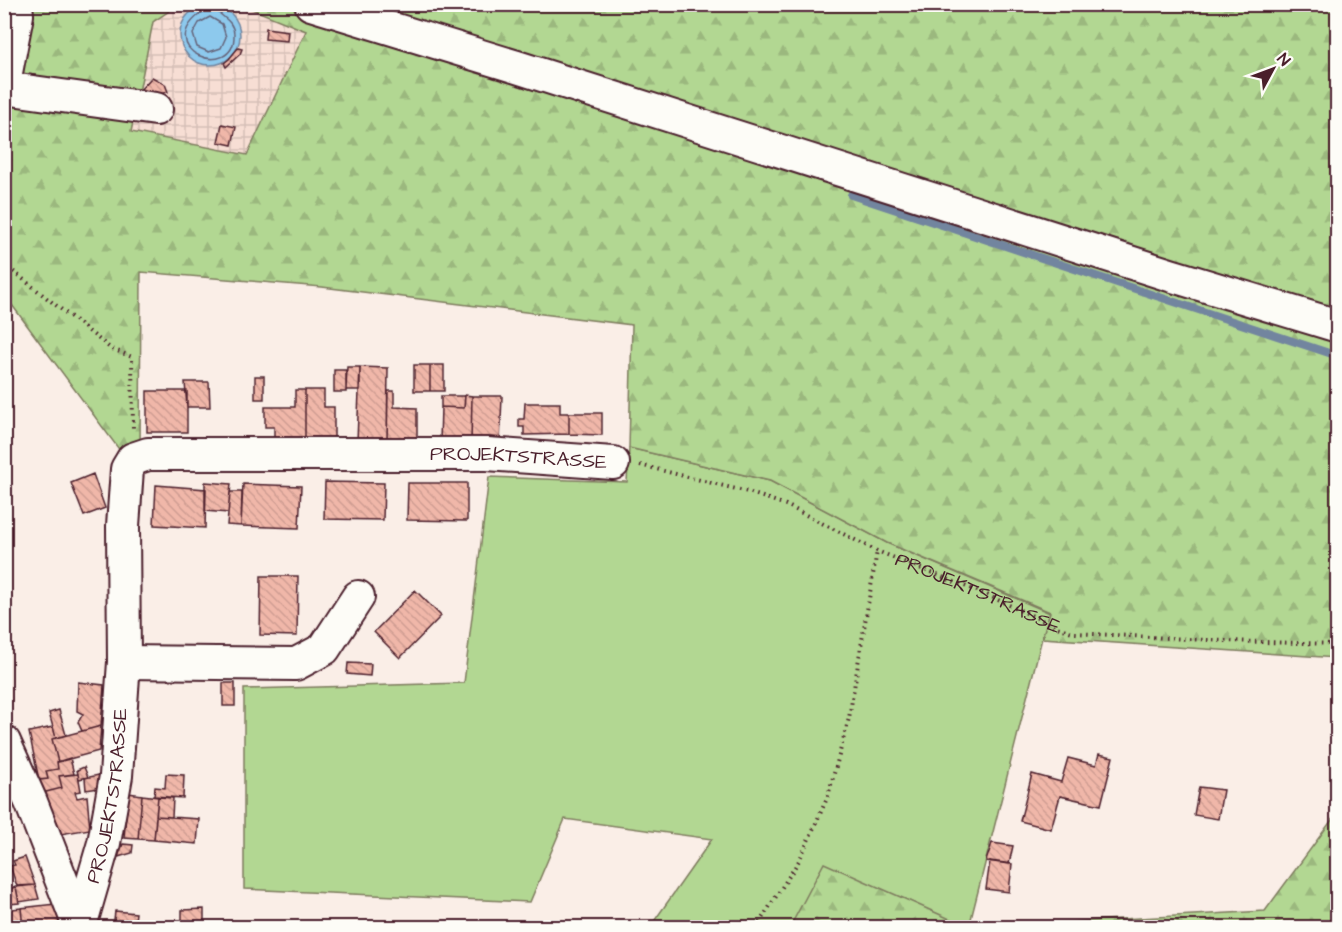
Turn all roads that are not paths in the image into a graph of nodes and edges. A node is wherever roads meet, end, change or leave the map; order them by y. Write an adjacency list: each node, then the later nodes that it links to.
1 (16, 4): 3 (street)
2 (311, 4): 6 (street)
3 (4, 83)
4 (4, 88): 5 (street)
5 (156, 109)
6 (1338, 326)
7 (613, 463): 9 (street, PROJEKTSTRASSE)
8 (358, 597): 9 (street)
9 (124, 662): 11 (street, PROJEKTSTRASSE)
10 (4, 742): 11 (street)
11 (80, 927)

